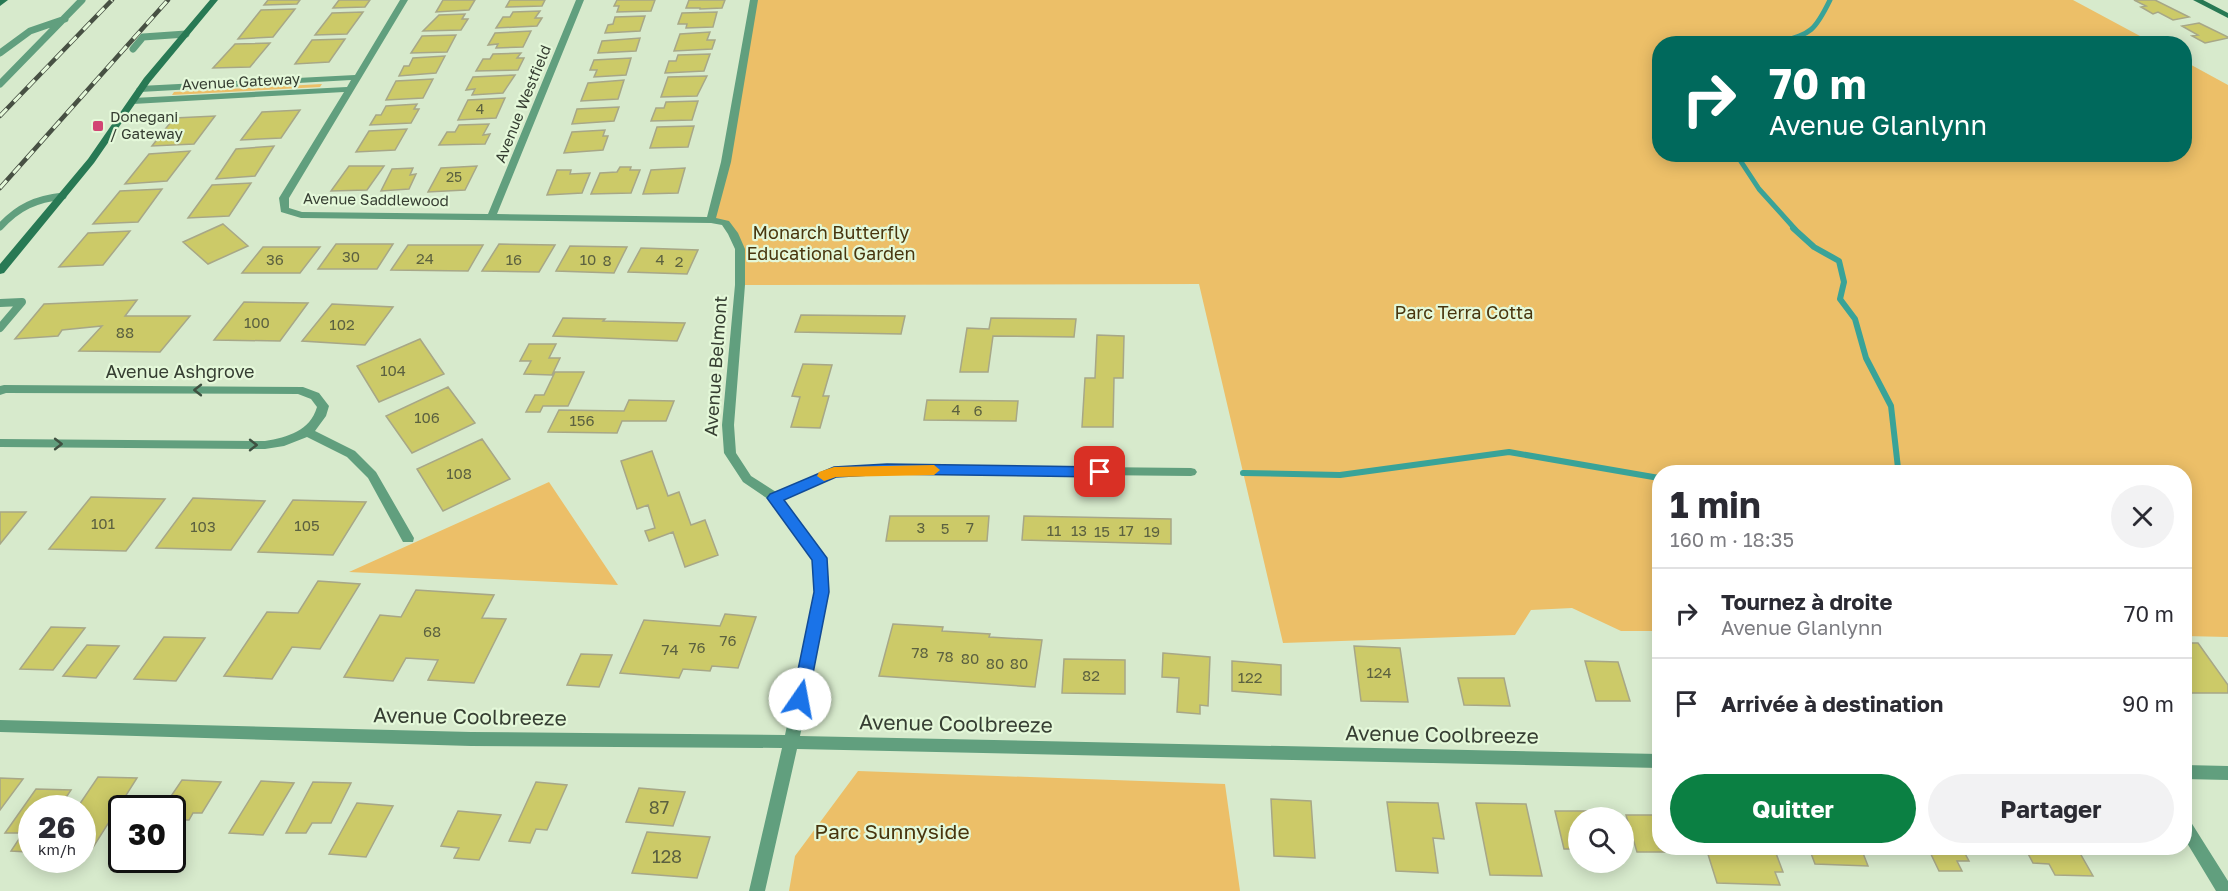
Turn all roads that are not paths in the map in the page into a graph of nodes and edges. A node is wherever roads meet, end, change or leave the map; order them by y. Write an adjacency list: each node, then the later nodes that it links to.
1 (4, 0): 8 (street)
2 (82, 0): 10 (lane)
3 (214, 0): 11 (street)
4 (404, 0): 14 (street, Avenue Saddlewood)
5 (580, 0): 20 (street, Avenue Westfield)
6 (754, 0): 21 (street)
7 (2197, 0): 9 (street)
8 (0, 4)
9 (2228, 16)
10 (65, 19): 13 (lane); 15 (lane)
11 (186, 34): 12 (lane); 16 (street)
12 (133, 49)
13 (0, 53)
14 (357, 77): 16 (street, Avenue Gateway); 17 (street, Avenue Saddlewood)
15 (0, 84)
16 (140, 89): 18 (street)
17 (350, 89): 18 (street, Avenue Gateway); 20 (street, Avenue Saddlewood)
18 (133, 101): 19 (street)
19 (63, 196): 22 (lane); 23 (street)
20 (491, 218): 21 (street, Avenue Saddlewood)
21 (711, 220): 30 (street, Avenue Belmont)
22 (0, 226)
23 (0, 271)
24 (0, 303): 25 (lane)
25 (0, 328)
26 (0, 391): 27 (street, Avenue Ashgrove, one-way to 26)
27 (307, 432): 28 (street, one-way to 27); 31 (street)
28 (0, 443)
29 (1191, 472): 30 (street)
30 (775, 498): 33 (street, Avenue Belmont)
31 (408, 538)
32 (0, 726): 33 (street, Avenue Coolbreeze)
33 (791, 742): 34 (street, Avenue Coolbreeze); 38 (street, Avenue Belmont)
34 (1652, 761)
35 (2192, 772): 36 (street)
36 (2228, 773)
37 (2192, 837): 39 (street)
38 (757, 891)
39 (2225, 891)

